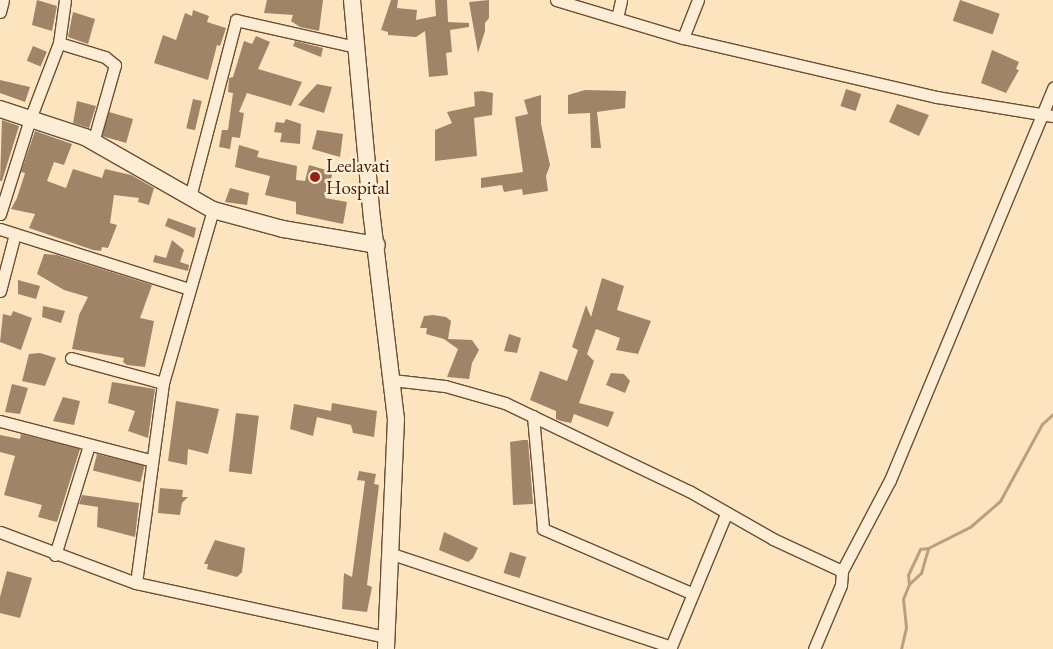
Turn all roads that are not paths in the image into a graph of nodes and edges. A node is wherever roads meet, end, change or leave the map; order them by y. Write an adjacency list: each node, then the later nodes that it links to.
1 (3, 0): 7 (street)
2 (352, 0): 11 (main road)
3 (556, 0): 8 (street)
4 (621, 0): 8 (street)
5 (698, 0): 9 (street)
6 (62, 1): 10 (street)
7 (0, 12)
8 (617, 18): 9 (street)
9 (683, 38): 14 (street)
10 (59, 43): 16 (street); 17 (street)
11 (356, 47): 18 (street); 23 (main road)
12 (1053, 88): 14 (street)
13 (0, 109): 16 (main road)
14 (1041, 114): 15 (street); 37 (street)
15 (1053, 116)
16 (30, 119): 17 (main road); 20 (street)
17 (93, 142): 18 (main road)
18 (190, 197): 19 (main road)
19 (213, 210): 23 (main road); 24 (street)
20 (0, 214)
21 (0, 229): 22 (street)
22 (15, 234): 24 (street); 25 (street)
23 (377, 245): 27 (main road)
24 (189, 289): 28 (street)
25 (0, 291)
26 (71, 358): 28 (street)
27 (392, 380): 29 (street); 35 (main road)
28 (163, 383): 32 (street)
29 (533, 416): 33 (street); 39 (street)
30 (0, 421): 31 (street)
31 (88, 445): 32 (street); 36 (street)
32 (150, 460): 38 (street)
33 (726, 514): 37 (street); 39 (street)
34 (0, 532): 36 (street)
35 (389, 553): 40 (main road); 41 (street)
36 (55, 555): 38 (street)
37 (842, 571): 42 (street)
38 (136, 583): 40 (street)
39 (693, 594): 41 (street)
40 (386, 643)
41 (671, 648)
42 (814, 649)

